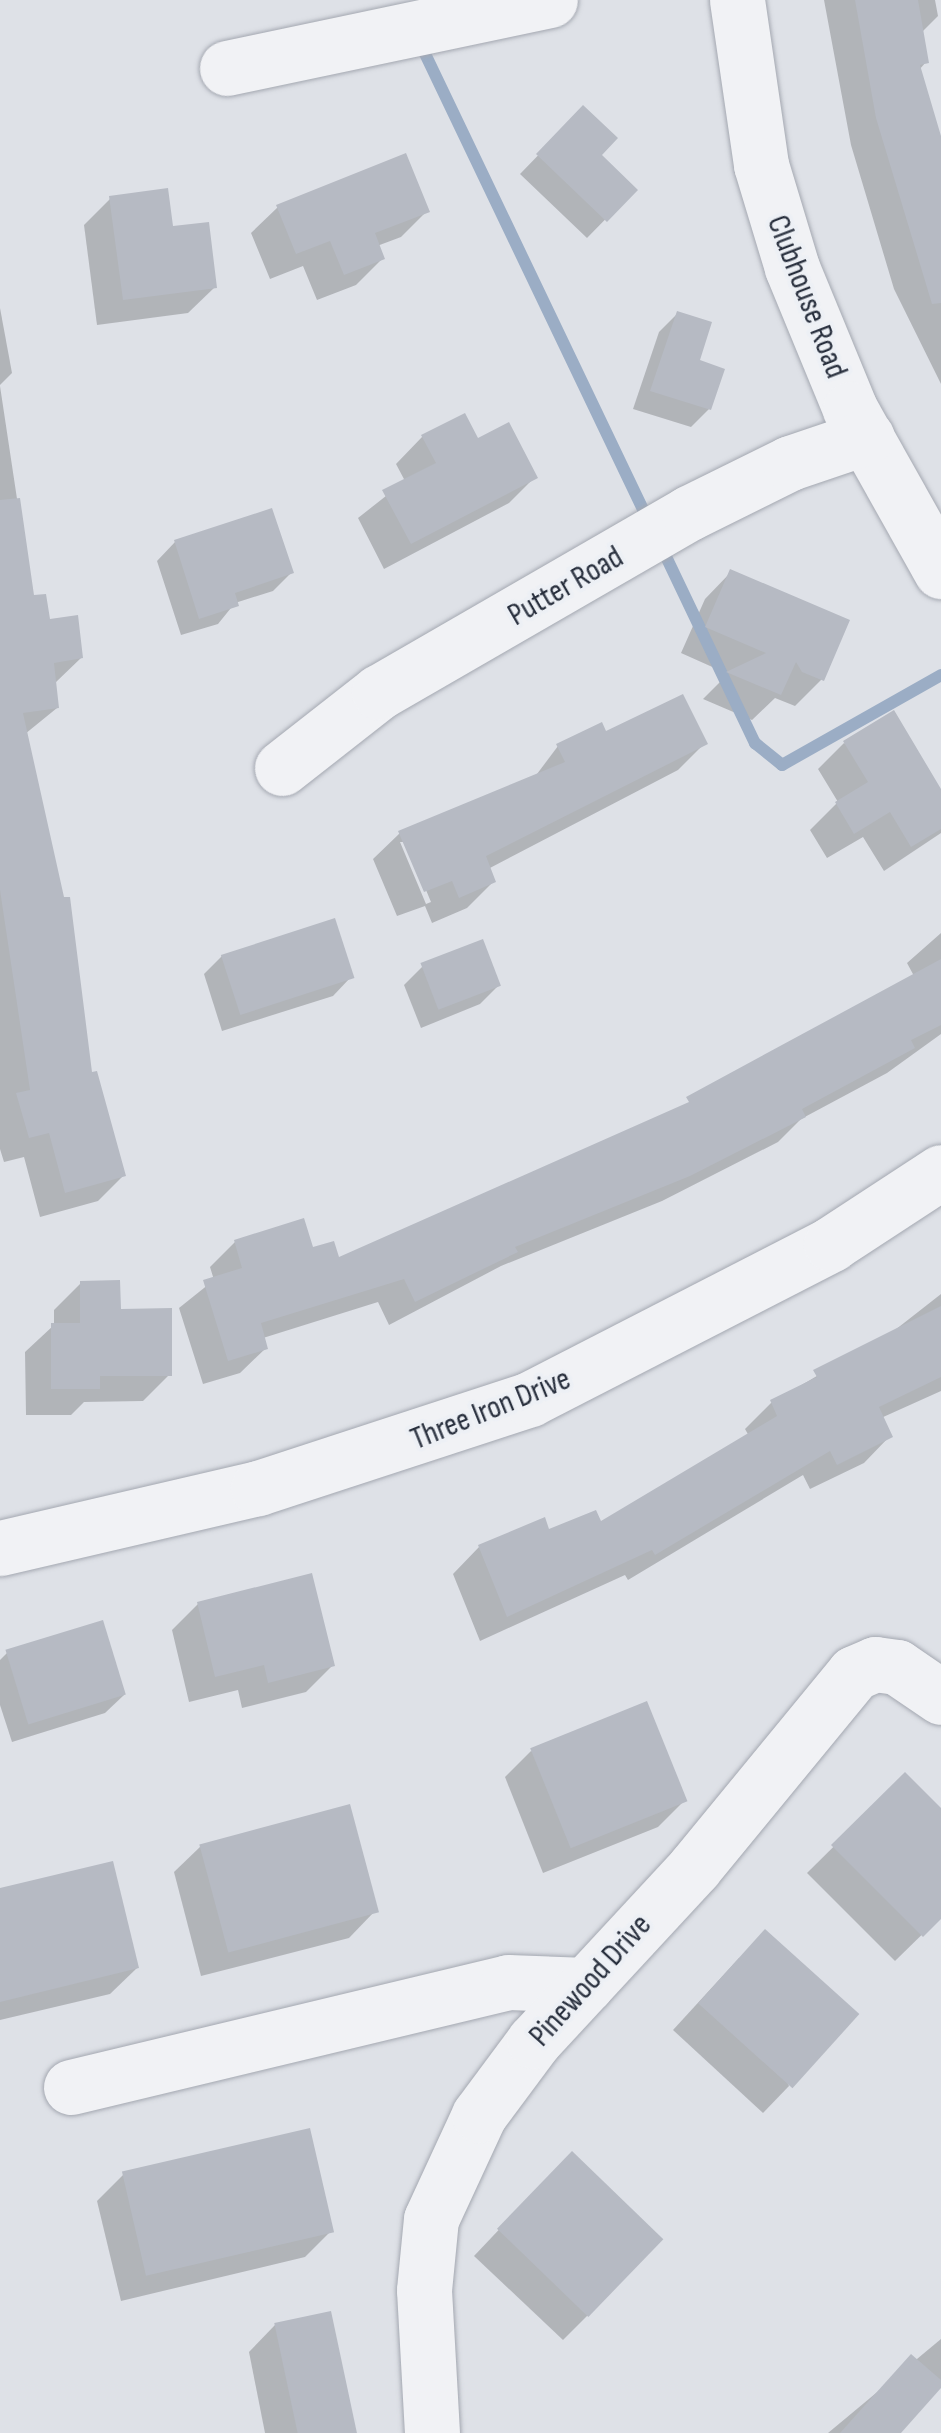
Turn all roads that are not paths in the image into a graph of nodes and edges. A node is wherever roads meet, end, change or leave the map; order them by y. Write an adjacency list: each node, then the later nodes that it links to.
1 (550, 0): 3 (street)
2 (730, 4): 4 (street, Clubhouse Road)
3 (227, 68)
4 (868, 437): 5 (street, Clubhouse Road); 6 (street, Putter Road)
5 (941, 571)
6 (282, 768)
7 (941, 1172): 8 (street, Three Iron Drive)
8 (0, 1548)
9 (941, 1696): 10 (street, Pinewood Drive)
10 (586, 1985): 11 (street); 12 (street, Pinewood Drive)
11 (70, 2087)
12 (432, 2433)

